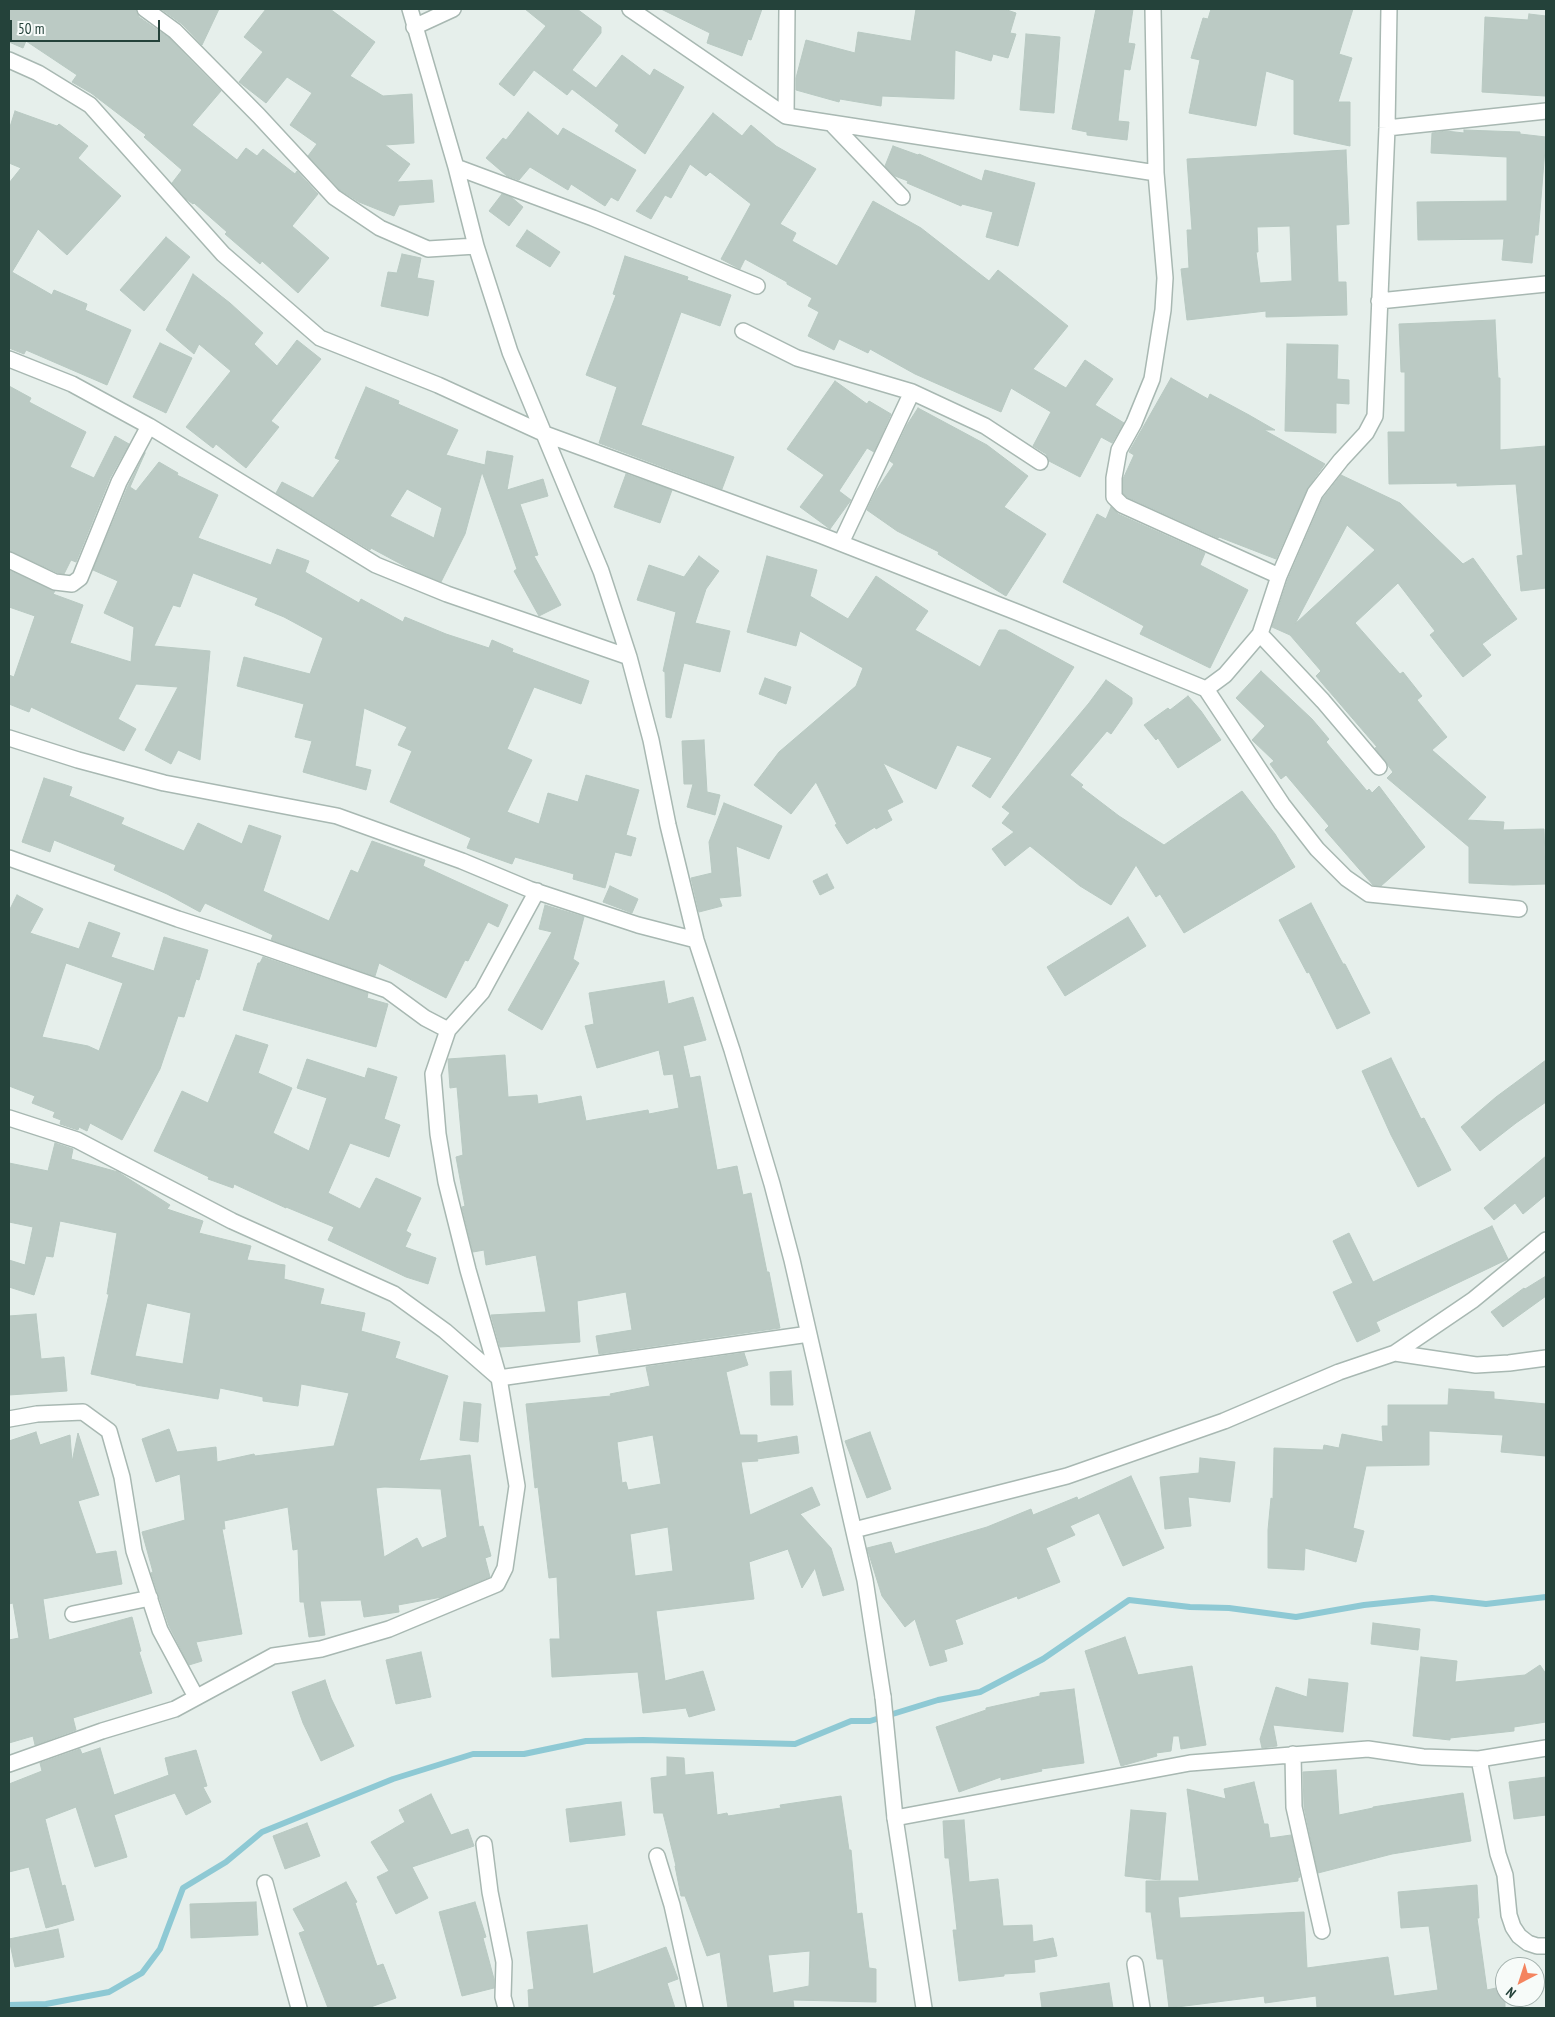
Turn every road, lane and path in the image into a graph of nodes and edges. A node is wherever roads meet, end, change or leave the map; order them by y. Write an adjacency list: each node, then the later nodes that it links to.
1 (145, 9): 17 (street)
2 (410, 9): 8 (street)
3 (453, 9): 8 (street)
4 (630, 9): 11 (street)
5 (787, 9): 11 (street)
6 (1153, 9): 15 (street)
7 (1388, 9): 13 (street)
8 (414, 27): 14 (street)
9 (9, 60): 25 (street)
10 (1546, 111): 13 (street)
11 (786, 116): 12 (street)
12 (831, 123): 15 (street); 16 (street)
13 (1387, 128): 20 (street)
14 (456, 167): 17 (street); 19 (street)
15 (1156, 173): 29 (street)
16 (902, 197)
17 (476, 246): 25 (street)
18 (1546, 284): 20 (street)
19 (757, 286)
20 (1379, 301): 29 (street)
21 (743, 331): 23 (street)
22 (9, 359): 24 (street)
23 (912, 392): 26 (street); 27 (street)
24 (149, 426): 28 (street); 31 (street)
25 (545, 434): 27 (street); 31 (street)
26 (1040, 462)
27 (841, 543): 32 (street)
28 (9, 560)
29 (1279, 576): 30 (street)
30 (1260, 634): 32 (street); 34 (street)
31 (629, 657): 38 (street)
32 (1206, 689): 37 (street)
33 (9, 738): 36 (street)
34 (1379, 767)
35 (9, 858): 39 (street)
36 (537, 891): 38 (street); 39 (street)
37 (1519, 909)
38 (696, 940): 42 (street)
39 (448, 1030): 45 (street)
40 (9, 1118): 45 (street)
41 (1546, 1240): 43 (street)
42 (809, 1334): 45 (street); 47 (street)
43 (1394, 1353): 44 (street); 47 (street)
44 (1546, 1358)
45 (499, 1378): 50 (street)
46 (9, 1420): 48 (street)
47 (854, 1530): 55 (street)
48 (150, 1598): 49 (street); 50 (street)
49 (73, 1614)
50 (196, 1697): 54 (street)
51 (1546, 1748): 53 (street)
52 (1293, 1754): 53 (street); 55 (street); 59 (street)
53 (1480, 1759): 60 (street)
54 (9, 1764)
55 (895, 1818): 65 (street)
56 (484, 1844): 63 (street)
57 (657, 1856): 64 (street)
58 (265, 1883): 62 (street)
59 (1322, 1931)
60 (1546, 1946)
61 (1135, 1964): 66 (street)
62 (299, 2008)
63 (506, 2008)
64 (695, 2008)
65 (924, 2008)
66 (1142, 2008)

